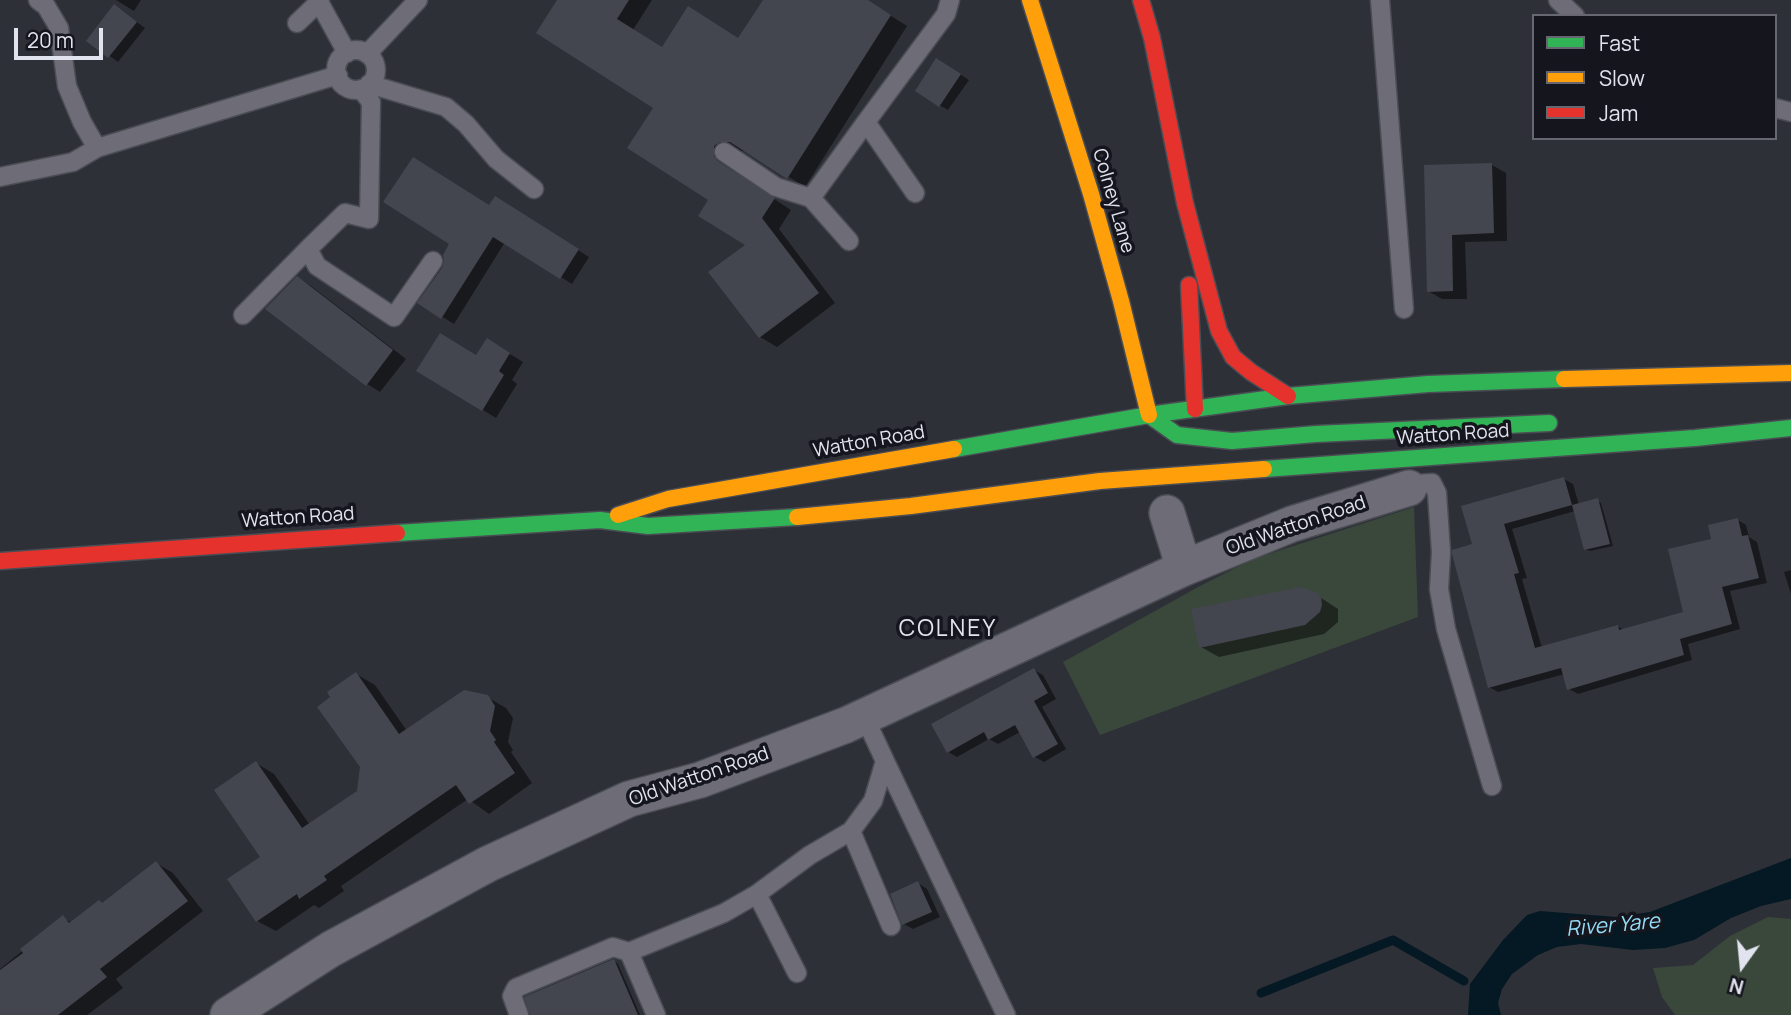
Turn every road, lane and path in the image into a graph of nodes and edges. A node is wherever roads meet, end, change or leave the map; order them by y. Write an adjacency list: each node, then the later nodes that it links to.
1 (38, 0): 16 (lane)
2 (418, 0): 12 (lane)
3 (950, 0): 15 (lane)
4 (1030, 0): 31 (main road, Colney Lane)
5 (1141, 0): 22 (main road)
6 (1380, 0): 26 (lane)
7 (1558, 0): 9 (lane)
8 (320, 1): 10 (lane); 11 (lane)
9 (1573, 14)
10 (297, 23)
11 (347, 53): 12 (lane); 13 (lane)
12 (367, 54): 14 (lane)
13 (338, 75): 14 (lane); 16 (lane)
14 (365, 87): 19 (lane); 24 (lane)
15 (866, 122): 20 (lane); 21 (lane)
16 (97, 148): 18 (lane)
17 (724, 152): 21 (lane)
18 (0, 177)
19 (534, 189)
20 (915, 193)
21 (811, 198): 23 (lane)
22 (1185, 203): 29 (main road); 30 (main road)
23 (849, 241)
24 (308, 249): 25 (lane); 27 (lane)
25 (433, 261)
26 (1404, 309)
27 (243, 315)
28 (1791, 373): 29 (main road, Watton Road)
29 (1288, 396): 30 (main road, Watton Road)
30 (1195, 409): 31 (main road, Watton Road); 36 (main road)
31 (1149, 415): 36 (main road, Watton Road); 42 (main road, Watton Road)
32 (1791, 418): 33 (main road)
33 (1722, 419)
34 (1565, 423): 36 (main road, Watton Road)
35 (1791, 428): 39 (main road, Watton Road)
36 (1177, 435): 37 (main road)
37 (1162, 449)
38 (1148, 461): 39 (main road, Watton Road)
39 (1118, 480): 42 (main road, Watton Road)
40 (1409, 488): 44 (street, Old Watton Road); 47 (lane)
41 (1167, 513): 44 (street)
42 (600, 520): 43 (main road, Watton Road)
43 (0, 561)
44 (1184, 568): 45 (street, Old Watton Road)
45 (864, 716): 46 (lane); 53 (street, Old Watton Road)
46 (885, 761): 48 (lane); 56 (lane)
47 (1492, 786)
48 (851, 831): 49 (lane); 50 (lane)
49 (757, 894): 51 (lane); 52 (lane)
50 (891, 926)
51 (629, 952): 54 (lane); 55 (lane)
52 (797, 973)
53 (228, 1015)
54 (519, 1015)
55 (656, 1015)
56 (1006, 1015)

